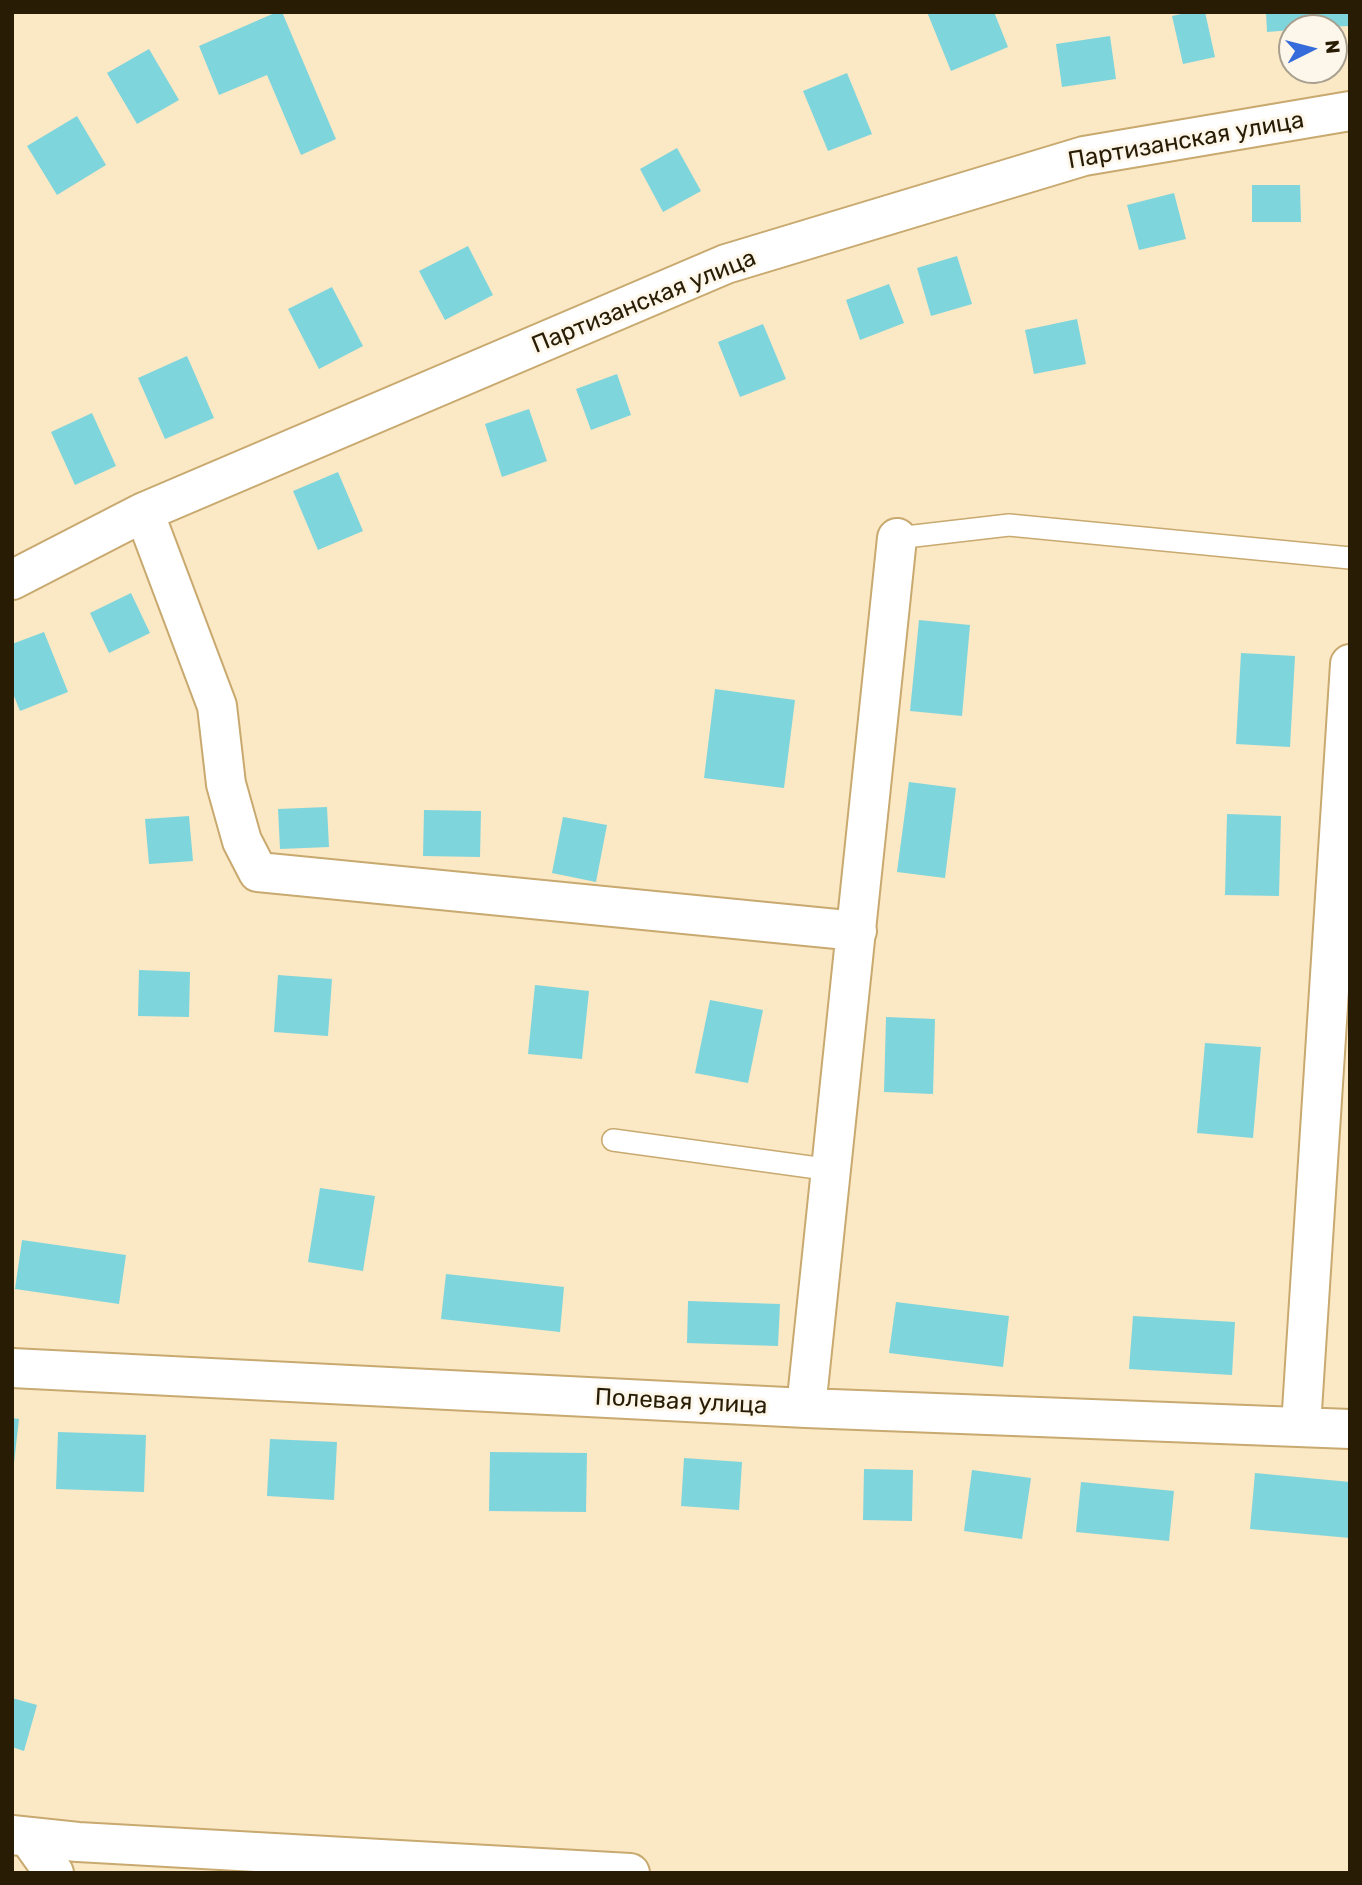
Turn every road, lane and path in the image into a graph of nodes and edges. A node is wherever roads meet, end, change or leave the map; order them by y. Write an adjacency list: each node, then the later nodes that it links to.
1 (1350, 111): 2 (street, Партизанская улица)
2 (144, 512): 5 (street, Партизанская улица); 7 (street)
3 (898, 538): 4 (lane); 7 (street)
4 (1350, 558)
5 (12, 580)
6 (1350, 664): 12 (street)
7 (857, 931): 9 (street)
8 (612, 1140): 9 (lane)
9 (832, 1170): 11 (street)
10 (12, 1368): 11 (street, Полевая улица)
11 (806, 1408): 12 (street, Полевая улица)
12 (1301, 1426): 13 (street, Полевая улица)
13 (1350, 1429)
14 (20, 1836): 15 (street); 16 (street)
15 (54, 1873)
16 (630, 1873)

